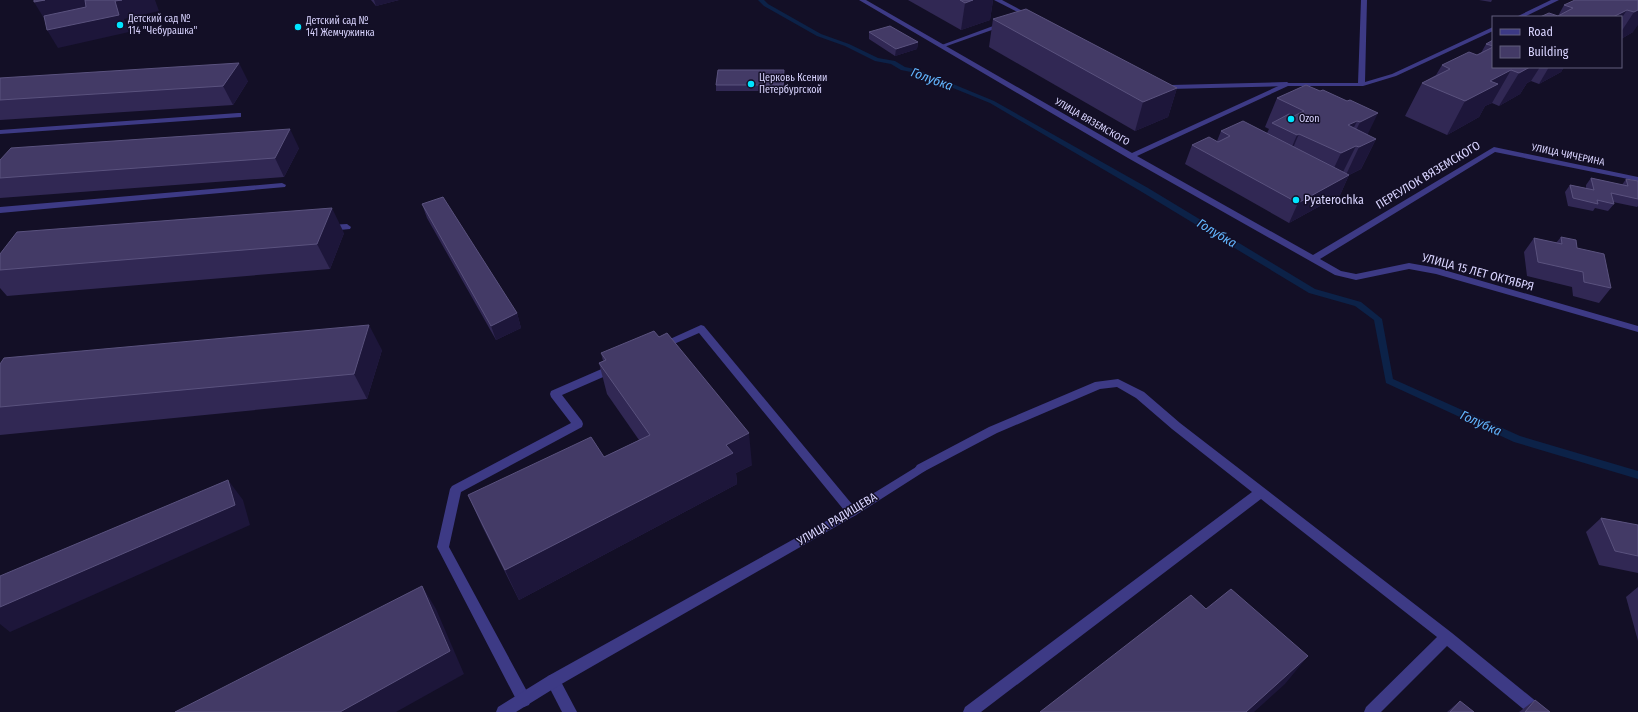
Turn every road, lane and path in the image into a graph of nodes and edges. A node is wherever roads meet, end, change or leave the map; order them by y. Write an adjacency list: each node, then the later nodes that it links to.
1 (862, 0): 11 (street, УЛИЦА ВЯЗЕМСКОГО)
2 (997, 0): 5 (street)
3 (1364, 0): 14 (street)
4 (1556, 0): 6 (street)
5 (1029, 16): 7 (street); 8 (street)
6 (1521, 16)
7 (1021, 19)
8 (1036, 20)
9 (1014, 21): 11 (street)
10 (1492, 29): 14 (street)
11 (942, 46): 18 (street, УЛИЦА ВЯЗЕМСКОГО)
12 (1156, 80): 13 (street)
13 (1287, 84): 14 (street); 18 (street)
14 (1361, 85)
15 (238, 115): 16 (street)
16 (0, 132)
17 (1494, 149): 19 (street, УЛИЦА ЧИЧЕРИНА); 24 (street, ПЕРЕУЛОК ВЯЗЕМСКОГО)
18 (1131, 156): 24 (street, УЛИЦА ВЯЗЕМСКОГО)
19 (1638, 179)
20 (282, 185): 21 (street)
21 (0, 210)
22 (347, 227): 23 (street)
23 (323, 228)
24 (1313, 259): 25 (street, УЛИЦА 15 ЛЕТ ОКТЯБРЯ)
25 (1638, 329)
26 (652, 350): 29 (street)
27 (625, 363): 32 (street)
28 (1261, 492): 29 (street, УЛИЦА РАДИЩЕВА); 30 (street, УЛИЦА РАДИЩЕВА); 35 (street)
29 (852, 512): 31 (street, УЛИЦА РАДИЩЕВА)
30 (1447, 637): 36 (street); 37 (street, УЛИЦА РАДИЩЕВА)
31 (553, 681): 32 (street, УЛИЦА РАДИЩЕВА); 34 (street)
32 (524, 700): 33 (street, УЛИЦА РАДИЩЕВА)
33 (503, 712)
34 (570, 712)
35 (970, 712)
36 (1371, 712)
37 (1538, 712)

